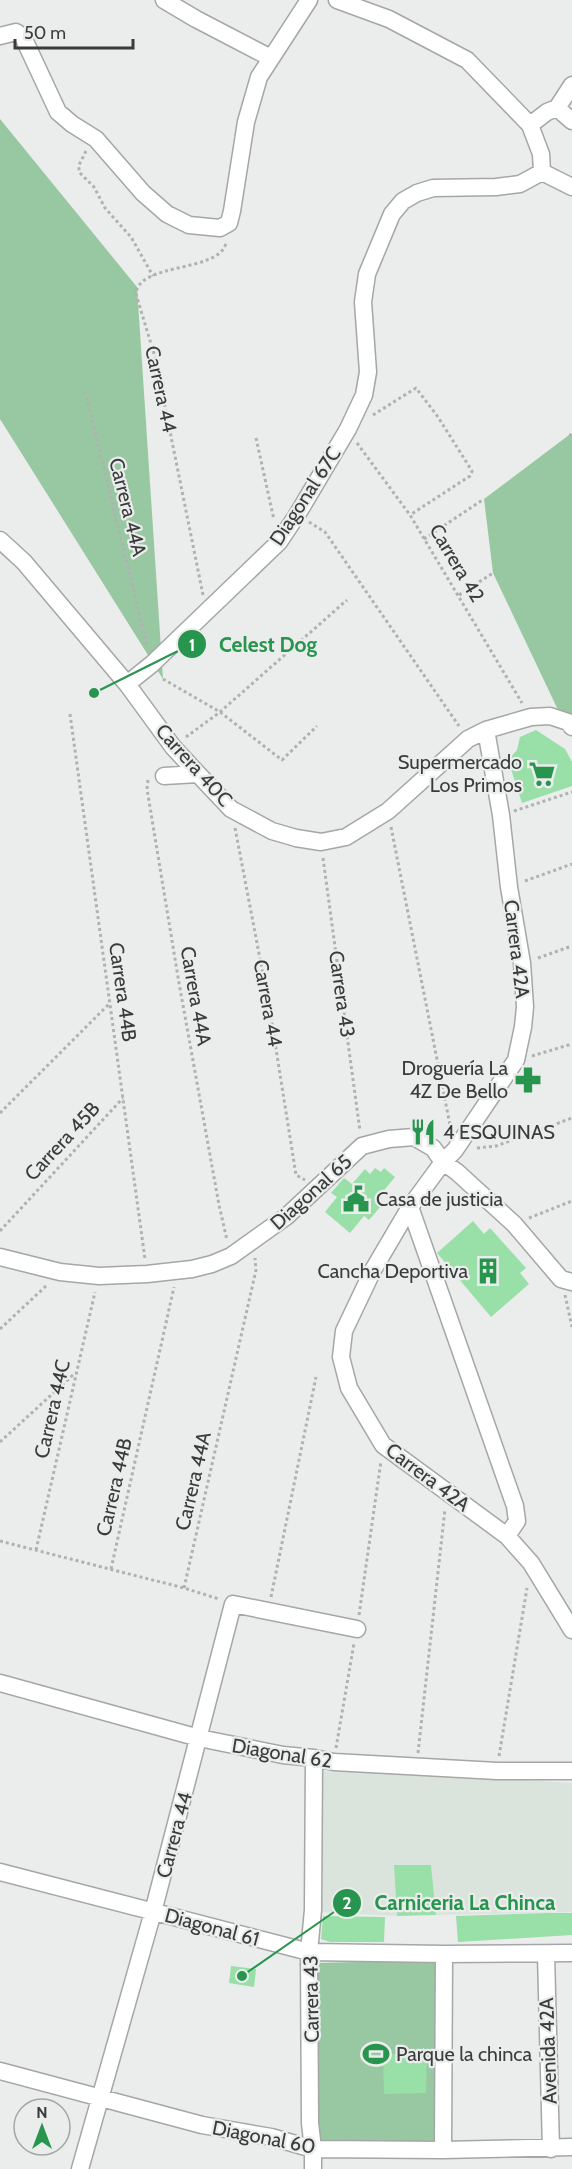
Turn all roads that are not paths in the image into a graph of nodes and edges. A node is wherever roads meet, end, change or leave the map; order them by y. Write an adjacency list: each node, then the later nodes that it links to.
1 (165, 0): 5 (street)
2 (184, 0): 5 (street)
3 (309, 0): 7 (street)
4 (337, 0): 11 (street)
5 (196, 20): 7 (street)
6 (0, 36): 7 (street)
7 (271, 58)
8 (572, 85): 9 (street)
9 (557, 108): 10 (street); 11 (street)
10 (572, 121)
11 (530, 125): 12 (street)
12 (542, 172): 13 (street); 15 (street, Diagonal 67C)
13 (572, 187)
14 (0, 540): 15 (street, Carrera 40C)
15 (127, 684): 18 (street, Carrera 40C)
16 (571, 723): 17 (street, Carrera 40C)
17 (486, 730): 18 (street, Carrera 40C); 20 (street, Carrera 42A)
18 (198, 774): 19 (street)
19 (157, 776)
20 (443, 1162): 21 (street, Carrera 42A); 22 (street, Diagonal 65); 23 (street, Diagonal 65)
21 (411, 1207): 24 (street); 24 (street, Carrera 42A)
22 (0, 1257)
23 (567, 1280)
24 (507, 1536): 26 (street, Carrera 42A)
25 (357, 1629): 28 (street, Carrera 44)
26 (572, 1630)
27 (0, 1683): 28 (street, Diagonal 62)
28 (199, 1738): 29 (street, Diagonal 62); 32 (street, Carrera 44)
29 (314, 1758): 30 (street, Diagonal 62); 33 (street, Carrera 43)
30 (572, 1771)
31 (0, 1872): 32 (street, Diagonal 61)
32 (153, 1912): 33 (street, Diagonal 61); 38 (street, Carrera 44)
33 (309, 1952): 35 (street, Diagonal 61); 40 (street, Carrera 43)
34 (572, 1953): 36 (street, Diagonal 61)
35 (444, 1954): 36 (street, Diagonal 61); 42 (street)
36 (546, 1954): 41 (street, Avenida 42A)
37 (0, 2071): 38 (street, Diagonal 60)
38 (101, 2099): 40 (street, Diagonal 60); 43 (street, Carrera 44)
39 (572, 2147): 41 (street, Diagonal 60)
40 (313, 2149): 42 (street, Diagonal 60); 44 (street, Carrera 43)
41 (551, 2149): 42 (street, Diagonal 60)
42 (443, 2151)
43 (80, 2169)
44 (313, 2169)

